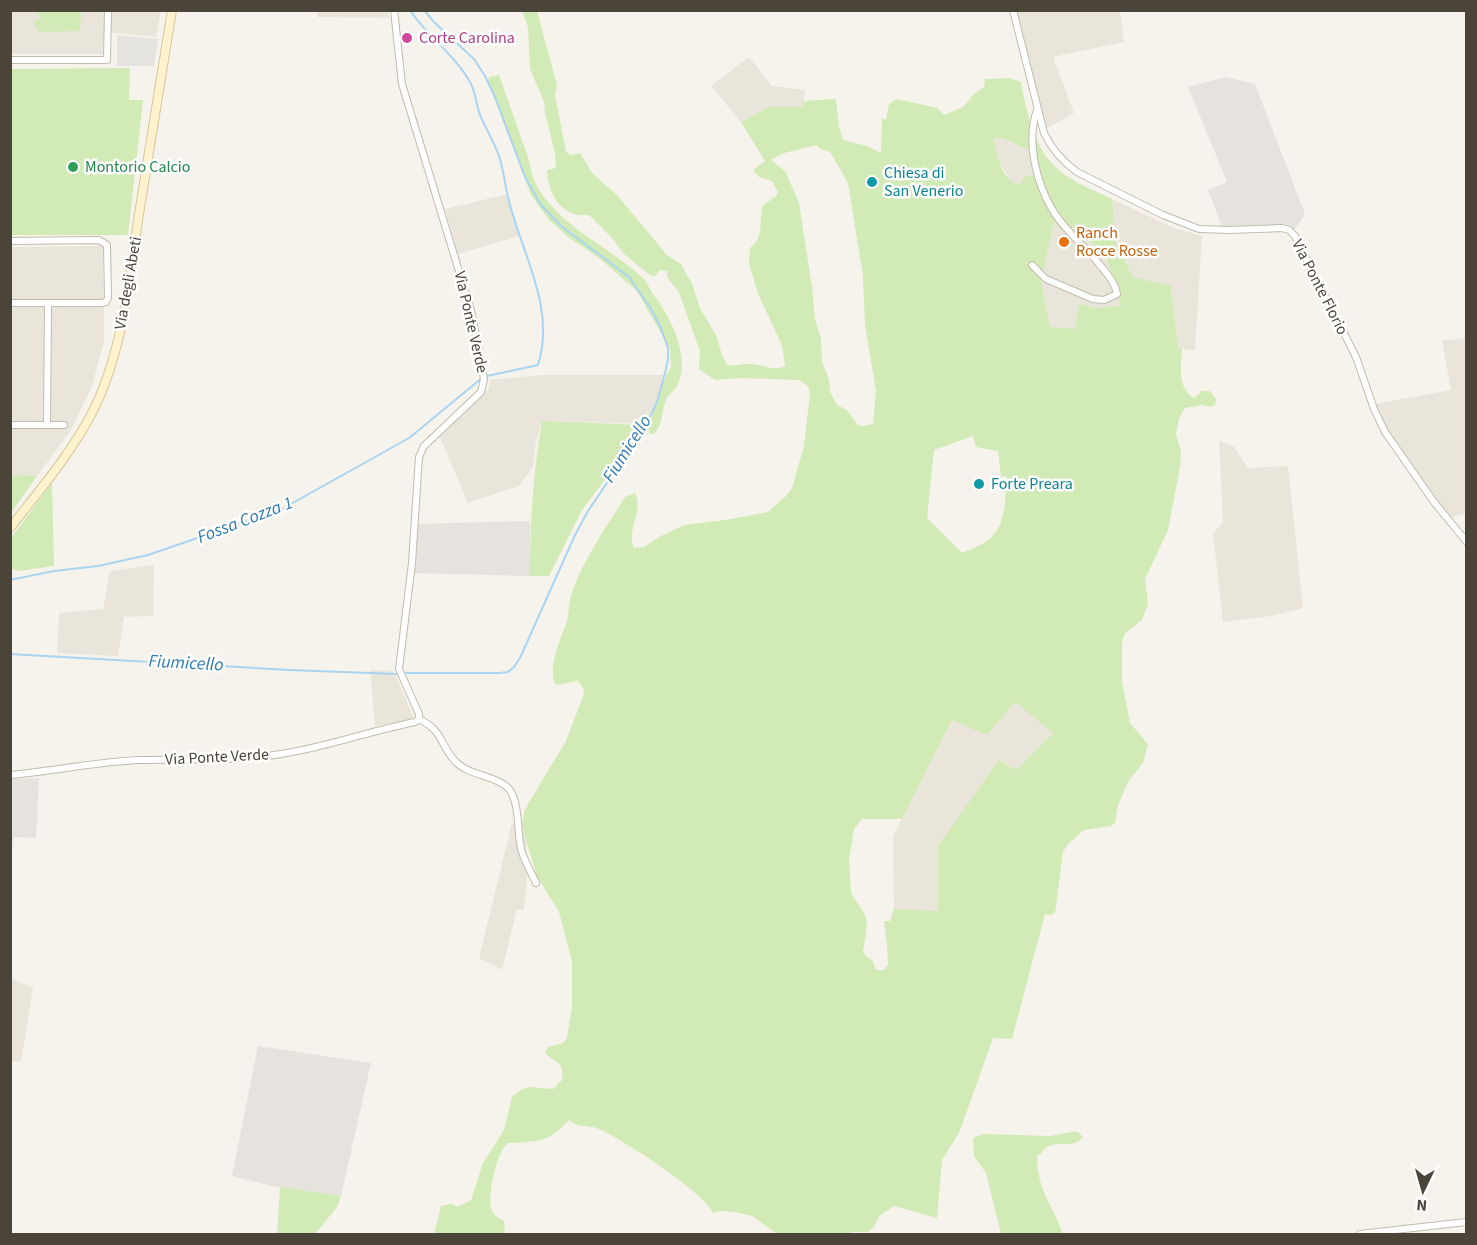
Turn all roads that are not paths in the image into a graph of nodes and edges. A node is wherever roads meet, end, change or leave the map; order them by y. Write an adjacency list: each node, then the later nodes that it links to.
1 (108, 10): 5 (street)
2 (172, 10): 14 (street, Via degli Abeti)
3 (394, 10): 16 (street, Via Ponte Verde)
4 (1013, 10): 6 (street, Via Ponte Florio)
5 (10, 60)
6 (1037, 110): 8 (street, Via Ponte Florio); 15 (street, Via Ponte Florio)
7 (10, 241): 10 (street)
8 (1032, 265)
9 (10, 303): 10 (street)
10 (48, 303): 12 (street)
11 (10, 425): 12 (street)
12 (47, 425): 13 (street)
13 (64, 425)
14 (10, 528)
15 (1467, 541)
16 (419, 719): 17 (street, Via Ponte Verde); 18 (street, Via Ponte Verde)
17 (10, 775)
18 (536, 883)
19 (1467, 1222): 20 (street)
20 (1360, 1234)

